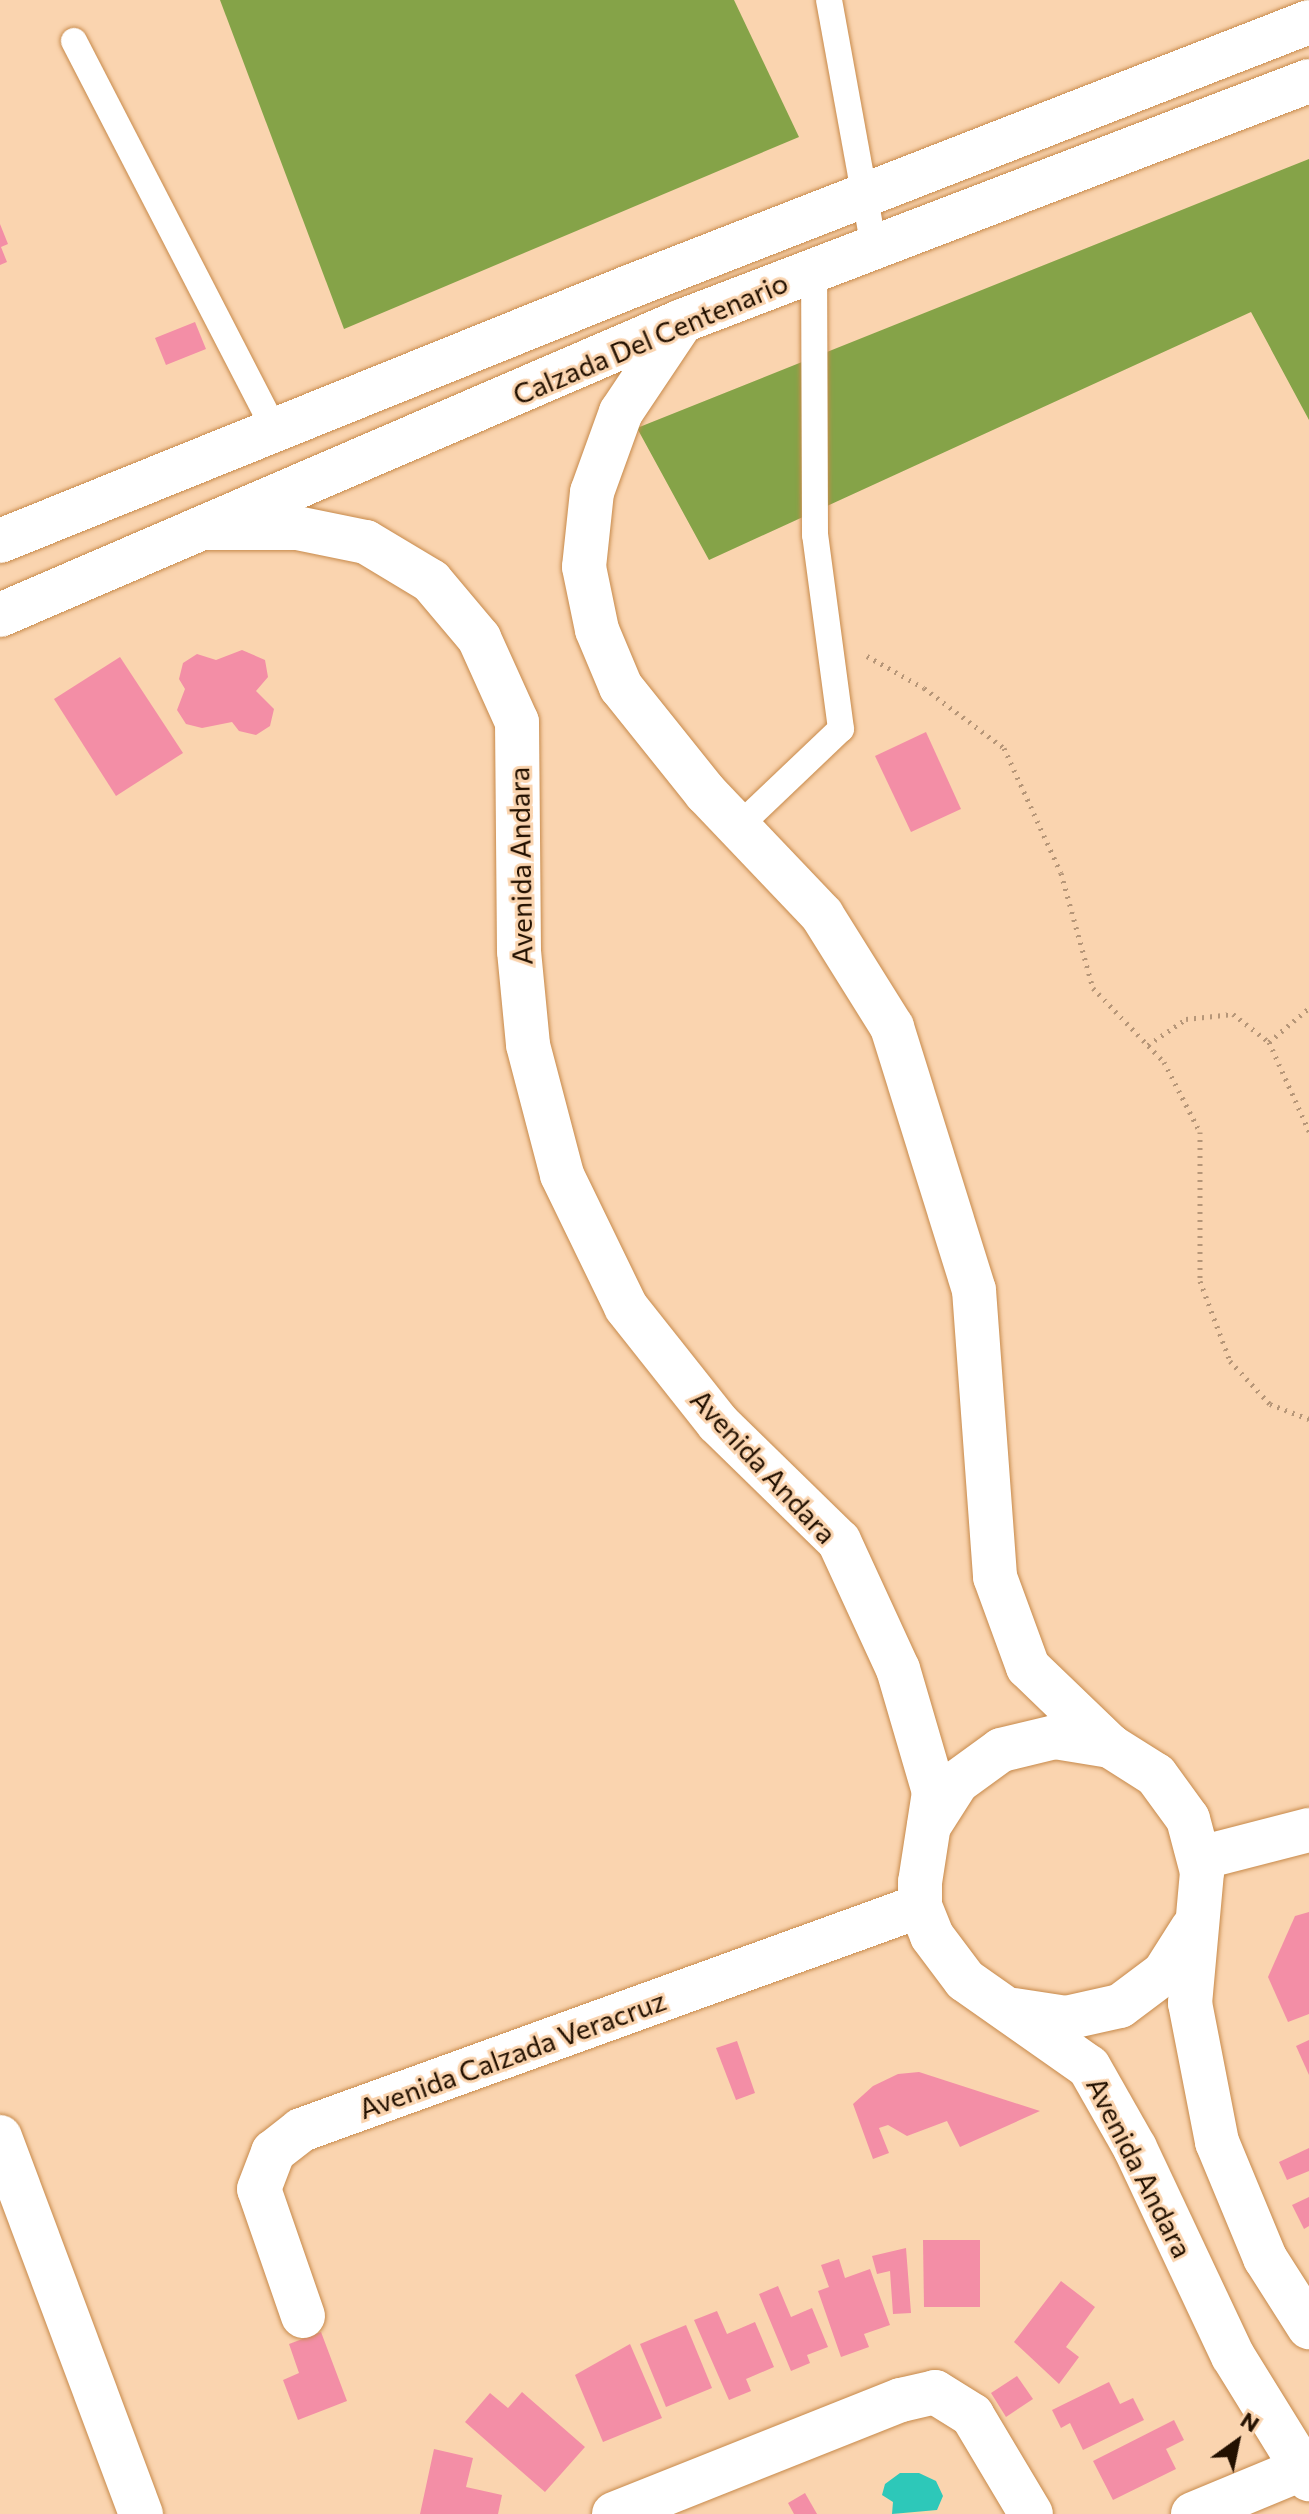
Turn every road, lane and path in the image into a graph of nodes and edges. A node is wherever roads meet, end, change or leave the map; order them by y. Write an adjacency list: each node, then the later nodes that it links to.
1 (829, 0): 5 (lane)
2 (1309, 22): 5 (street, Calzada Del Centenario)
3 (74, 41): 10 (lane)
4 (1309, 81): 7 (street, Calzada Del Centenario)
5 (863, 197): 6 (street, Calzada Del Centenario); 7 (lane)
6 (802, 220): 8 (street); 10 (street, Calzada Del Centenario)
7 (874, 247): 8 (street, Calzada Del Centenario)
8 (814, 270): 9 (street, Calzada Del Centenario); 14 (lane)
9 (682, 321): 11 (street, Calzada Del Centenario); 15 (street)
10 (275, 431): 12 (street, Calzada Del Centenario)
11 (206, 528): 13 (street, Calzada Del Centenario); 22 (street, Avenida Andara)
12 (0, 541)
13 (0, 615)
14 (828, 634): 15 (lane); 18 (path)
15 (738, 827): 21 (street)
16 (1309, 1008): 17 (path)
17 (1269, 1042): 18 (path); 19 (path)
18 (1148, 1045): 20 (path)
19 (1309, 1131)
20 (1309, 1419)
21 (1110, 1746): 22 (street); 24 (street)
22 (928, 1828): 25 (street, Avenida Andara)
23 (1309, 1830): 24 (street)
24 (1200, 1858): 26 (street)
25 (920, 1906): 27 (street, Avenida Andara); 30 (street, Avenida Calzada Veracruz)
26 (1193, 1927): 27 (street); 31 (street)
27 (1012, 2010): 32 (street, Avenida Andara)
28 (0, 2137): 29 (street)
29 (9, 2194): 33 (street)
30 (303, 2316)
31 (1309, 2327)
32 (1306, 2472): 36 (street)
33 (141, 2514)
34 (614, 2514): 35 (street)
35 (1031, 2514)
36 (1193, 2514)

